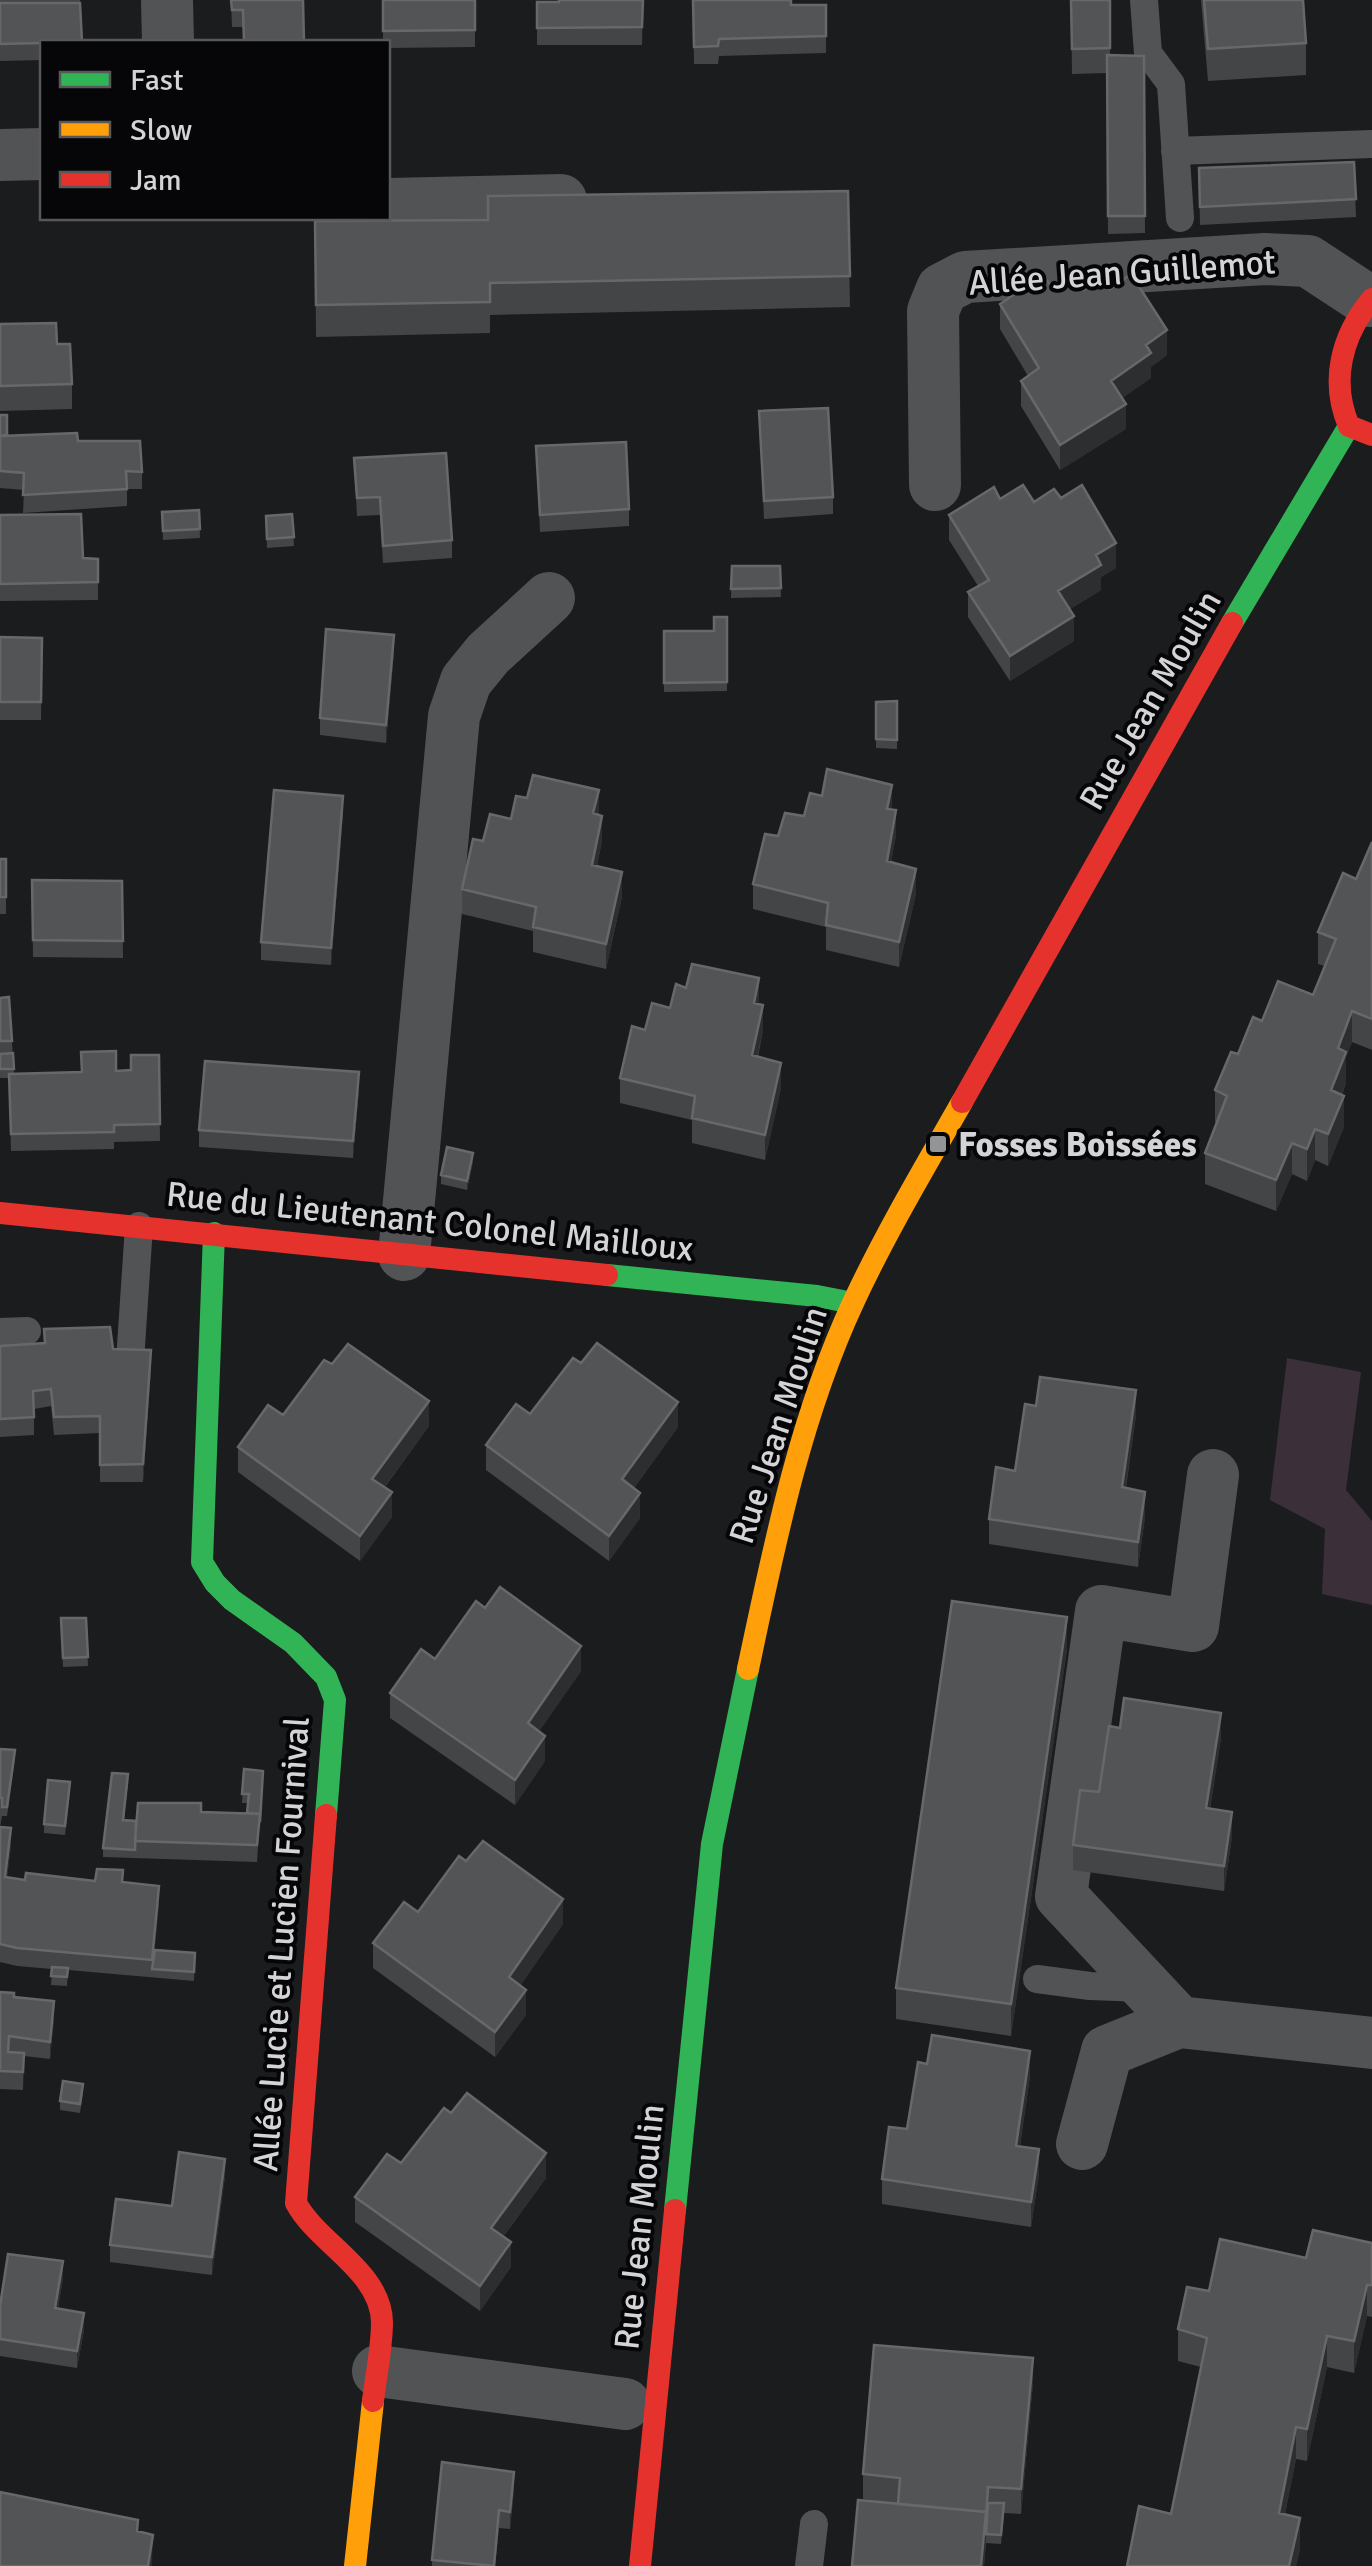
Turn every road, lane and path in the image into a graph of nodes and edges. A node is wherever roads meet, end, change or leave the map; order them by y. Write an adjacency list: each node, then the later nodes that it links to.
1 (167, 0): 3 (street)
2 (1144, 0): 5 (lane)
3 (168, 40)
4 (1372, 144): 5 (lane)
5 (1175, 151): 10 (lane)
6 (40, 154): 7 (street)
7 (0, 155)
8 (599, 199): 9 (street)
9 (390, 204)
10 (1180, 218)
11 (1370, 300): 12 (street); 14 (street, Allée Jean Guillemot)
12 (1349, 426): 13 (street); 20 (street, Rue Jean Moulin)
13 (1372, 435)
14 (935, 485)
15 (549, 598): 19 (street)
16 (0, 1213): 17 (street, Rue du Lieutenant Colonel Mailloux)
17 (139, 1226): 18 (street, Rue du Lieutenant Colonel Mailloux); 21 (lane)
18 (214, 1234): 19 (street, Rue du Lieutenant Colonel Mailloux); 27 (street, Allée Lucie et Lucien Fournival)
19 (404, 1254): 20 (street, Rue du Lieutenant Colonel Mailloux)
20 (853, 1303): 31 (street, Rue Jean Moulin)
21 (130, 1361)
22 (1213, 1475): 24 (street)
23 (1037, 1979): 24 (lane)
24 (1163, 2005): 25 (street); 26 (street)
25 (1372, 2042)
26 (1082, 2144)
27 (378, 2371): 28 (street); 30 (street, Allée Lucie et Lucien Fournival)
28 (625, 2404)
29 (814, 2524): 32 (lane)
30 (355, 2566)
31 (640, 2566)
32 (808, 2566)

